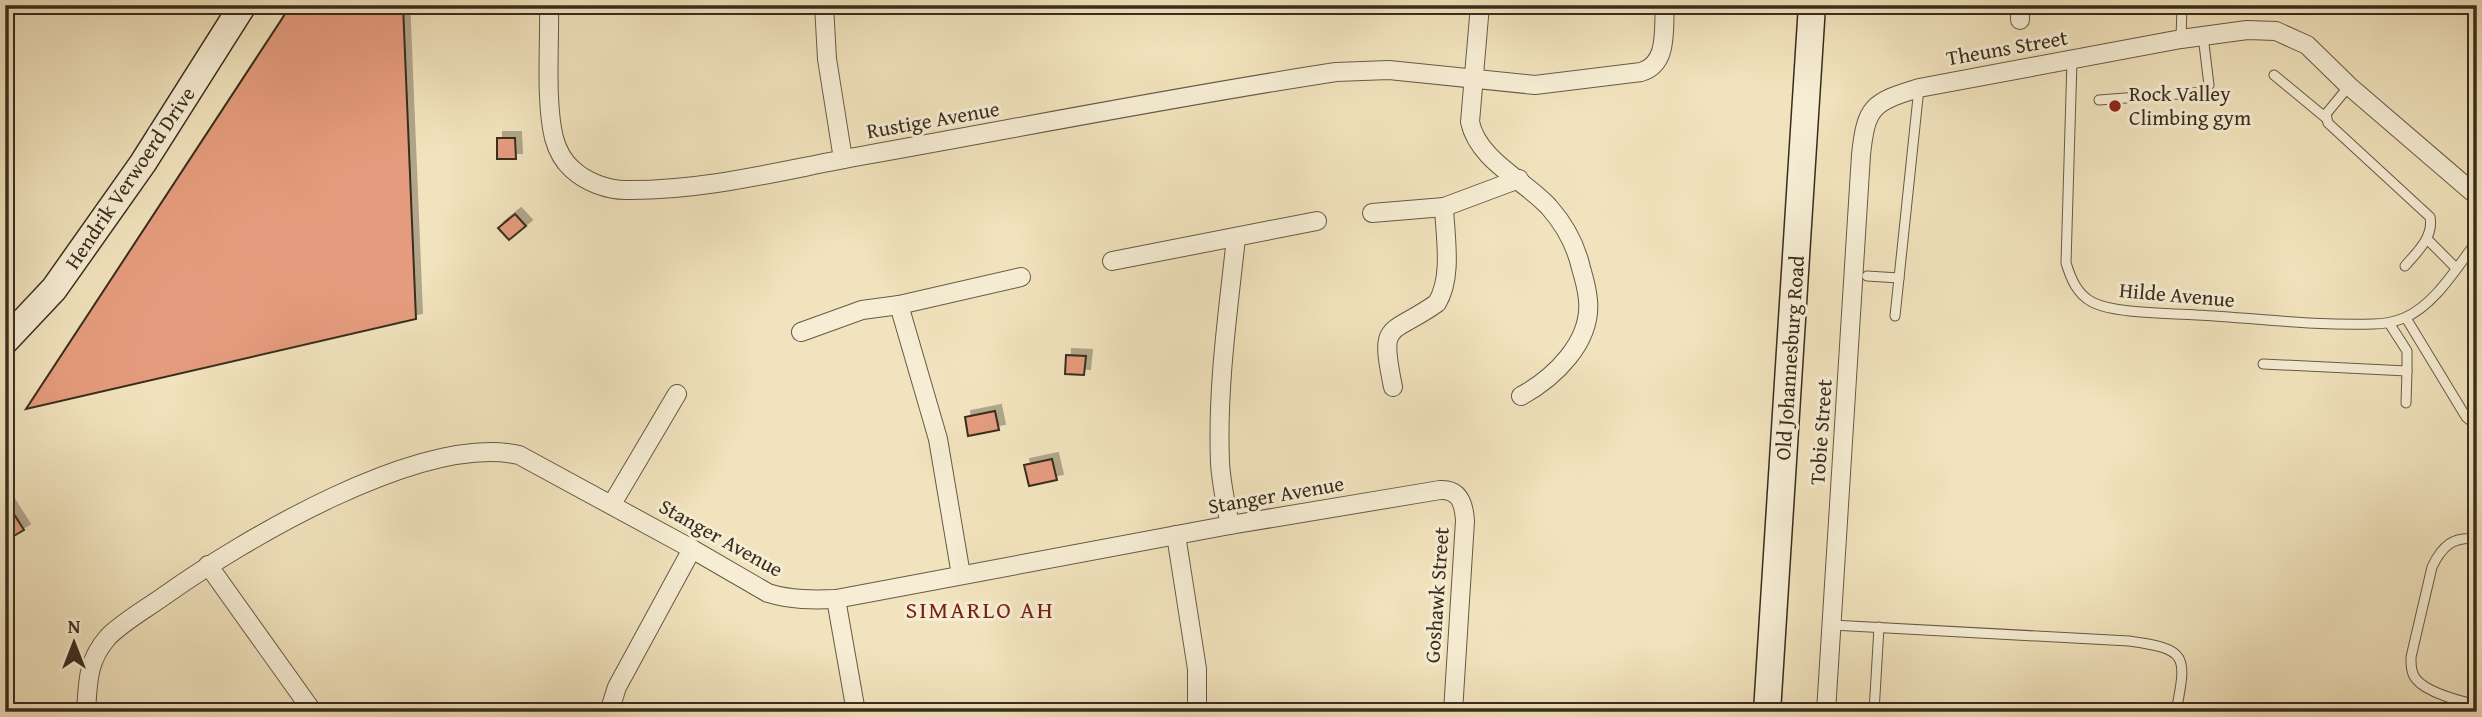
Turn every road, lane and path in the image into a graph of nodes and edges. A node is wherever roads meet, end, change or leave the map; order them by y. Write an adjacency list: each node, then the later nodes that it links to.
1 (243, 5): 38 (main road, Hendrik Verwoerd Drive)
2 (549, 5): 18 (street, Rustige Avenue)
3 (824, 5): 18 (street)
4 (1480, 5): 12 (street)
5 (1665, 5): 12 (street, Rustige Avenue)
6 (1812, 5): 64 (main road, Old Johannesburg Road)
7 (2182, 5): 9 (lane)
8 (2203, 36): 9 (street, Theuns Street); 13 (street, Theuns Street); 15 (lane)
9 (2181, 40): 10 (street, Theuns Street)
10 (2072, 60): 14 (street, Theuns Street); 36 (lane, Hilde Avenue)
11 (2274, 75): 16 (lane)
12 (1474, 78): 18 (street, Rustige Avenue); 19 (street)
13 (2349, 86): 16 (lane); 20 (street, Theuns Street)
14 (1919, 88): 17 (street, Theuns Street); 32 (lane)
15 (2099, 100)
16 (2326, 118): 25 (lane)
17 (1861, 155): 55 (street, Tobie Street)
18 (843, 159)
19 (1519, 179): 21 (street); 43 (street)
20 (2477, 196)
21 (1444, 207): 22 (street); 41 (street)
22 (1372, 213)
23 (1317, 221): 24 (street)
24 (1236, 237): 27 (street); 48 (street)
25 (2427, 239): 28 (lane); 29 (lane)
26 (2477, 241): 29 (lane, Hilde Avenue)
27 (1112, 261)
28 (2405, 266)
29 (2456, 268): 35 (lane, Hilde Avenue)
30 (1867, 276): 32 (lane)
31 (1021, 277): 33 (street)
32 (1899, 278): 34 (lane)
33 (899, 305): 37 (street); 53 (street)
34 (1895, 316)
35 (2406, 317): 36 (lane, Hilde Avenue); 45 (lane)
36 (2389, 323): 40 (lane)
37 (801, 332)
38 (5, 341)
39 (2263, 364): 40 (lane)
40 (2407, 371): 44 (lane)
41 (1393, 387)
42 (677, 394): 47 (street)
43 (1521, 396)
44 (2406, 403)
45 (2477, 426)
46 (1446, 490): 48 (street, Stanger Avenue); 63 (street, Goshawk Street)
47 (612, 505): 51 (street, Stanger Avenue); 52 (street, Stanger Avenue)
48 (1230, 526): 49 (street, Stanger Avenue)
49 (1176, 535): 53 (street, Stanger Avenue); 62 (street)
50 (2477, 539): 57 (lane)
51 (692, 549): 54 (street, Stanger Avenue); 60 (street)
52 (208, 565): 58 (street, Stanger Avenue); 59 (street)
53 (961, 575): 54 (street, Stanger Avenue)
54 (836, 599): 61 (street)
55 (1832, 625): 56 (lane); 65 (street, Tobie Street)
56 (1879, 627): 66 (lane); 67 (lane)
57 (2477, 705)
58 (86, 712)
59 (313, 712)
60 (609, 712)
61 (856, 712)
62 (1197, 712)
63 (1453, 712)
64 (1767, 712)
65 (1826, 712)
66 (1874, 712)
67 (2176, 712)

